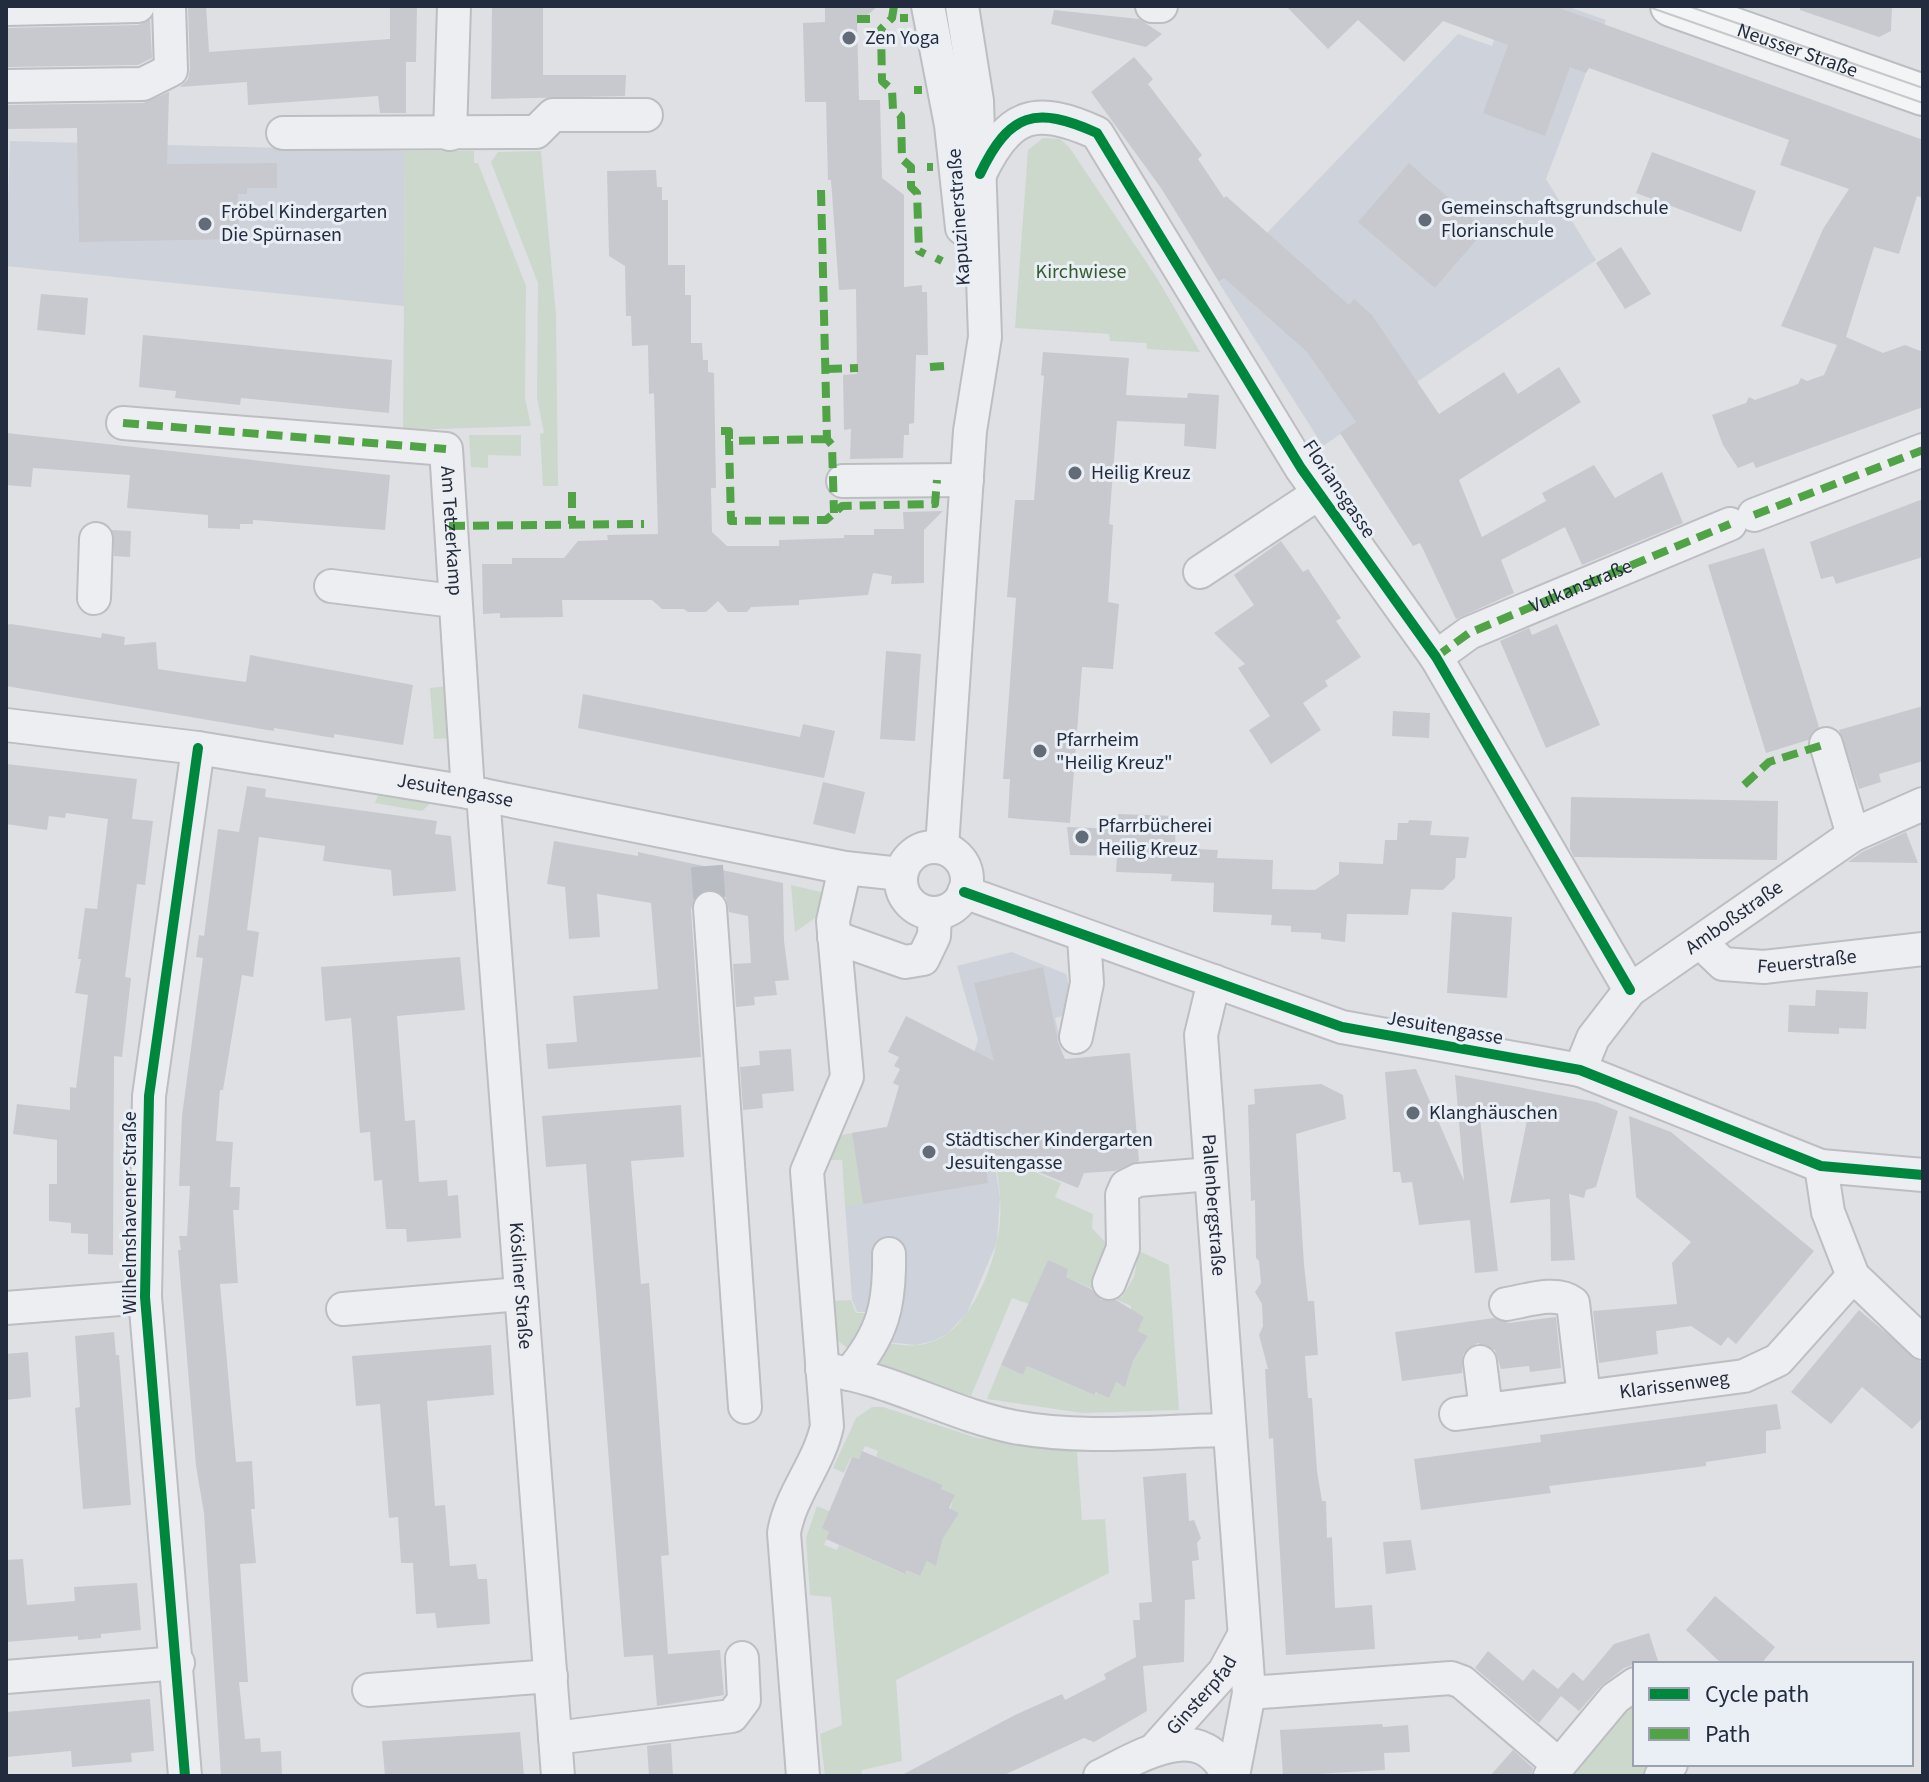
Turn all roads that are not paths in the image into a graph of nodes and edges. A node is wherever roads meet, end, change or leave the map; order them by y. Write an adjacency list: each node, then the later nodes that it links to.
1 (138, 6): 10 (street)
2 (169, 6): 12 (street)
3 (454, 6): 16 (street)
4 (928, 6): 19 (street, Kapuzinerstraße)
5 (962, 6): 11 (street, Kapuzinerstraße)
6 (987, 6): 11 (street)
7 (1152, 6): 8 (street)
8 (1161, 6)
9 (1671, 6): 13 (main road, Neusser Straße)
10 (6, 9)
11 (972, 61): 17 (street, Kapuzinerstraße)
12 (6, 86)
13 (1923, 95)
14 (646, 115): 16 (street)
15 (283, 133): 16 (street)
16 (450, 134)
17 (980, 174): 19 (street, Kapuzinerstraße); 23 (street, Floriansgasse)
18 (123, 423): 28 (street, Am Tetzerkamp)
19 (970, 431): 21 (street, Kapuzinerstraße)
20 (1923, 450): 29 (street, Vulkanstraße)
21 (967, 480): 22 (street); 36 (street, Kapuzinerstraße)
22 (843, 481)
23 (1319, 493): 25 (street); 29 (street, Floriansgasse)
24 (96, 539): 27 (street)
25 (1200, 572)
26 (331, 586): 28 (street)
27 (94, 598)
28 (454, 601): 33 (street, Am Tetzerkamp)
29 (1436, 657): 47 (street, Floriansgasse)
30 (6, 725): 32 (street, Jesuitengasse)
31 (1826, 744): 35 (street)
32 (198, 748): 33 (street, Jesuitengasse); 57 (street, Wilhelmshavener Straße)
33 (476, 793): 37 (street, Jesuitengasse); 56 (street, Kösliner Straße)
34 (1923, 804): 35 (street, Amboßstraße)
35 (1853, 835): 44 (street, Amboßstraße)
36 (942, 847): 38 (street); 39 (street)
37 (845, 868): 38 (street, Jesuitengasse); 42 (street)
38 (901, 874): 41 (street)
39 (964, 892): 41 (street); 43 (street, Jesuitengasse)
40 (710, 908): 65 (street)
41 (935, 913): 42 (street)
42 (834, 937): 63 (street)
43 (1084, 937): 46 (street, Jesuitengasse); 48 (street)
44 (1700, 942): 45 (street, Feuerstraße); 47 (street, Amboßstraße)
45 (1923, 949)
46 (1214, 981): 49 (street, Jesuitengasse); 51 (street, Pallenbergstraße)
47 (1630, 990): 49 (street, Amboßstraße)
48 (1076, 1037)
49 (1580, 1070): 50 (street, Jesuitengasse)
50 (1821, 1166): 52 (street, Jesuitengasse); 54 (street)
51 (1211, 1174): 55 (street); 66 (street, Pallenbergstraße)
52 (1923, 1175)
53 (889, 1254): 63 (street)
54 (1853, 1276): 61 (street); 64 (street, Klarissenweg)
55 (1109, 1283)
56 (521, 1294): 60 (street); 70 (street, Kösliner Straße)
57 (145, 1297): 59 (street); 69 (street, Wilhelmshavener Straße)
58 (1506, 1304): 64 (street)
59 (6, 1308)
60 (343, 1309)
61 (1923, 1343)
62 (1480, 1362): 64 (street, Klarissenweg)
63 (836, 1372): 66 (street); 80 (street)
64 (1584, 1397)
65 (745, 1407)
66 (1227, 1430): 67 (street, Pallenbergstraße)
67 (1242, 1639): 74 (street, Pallenbergstraße); 76 (street, Ginsterpfad)
68 (742, 1658): 75 (street)
69 (178, 1663): 71 (street); 78 (street, Wilhelmshavener Straße)
70 (551, 1676): 73 (street); 75 (street, Kösliner Straße)
71 (6, 1677)
72 (1633, 1685): 77 (street)
73 (369, 1690)
74 (1249, 1693): 77 (street); 82 (street, Pallenbergstraße)
75 (555, 1738): 79 (street, Kösliner Straße)
76 (1156, 1748): 81 (street, Ginsterpfad); 82 (street, Ginsterpfad)
77 (1555, 1771)
78 (185, 1776)
79 (558, 1776)
80 (803, 1776)
81 (1100, 1776)
82 (1230, 1776)

